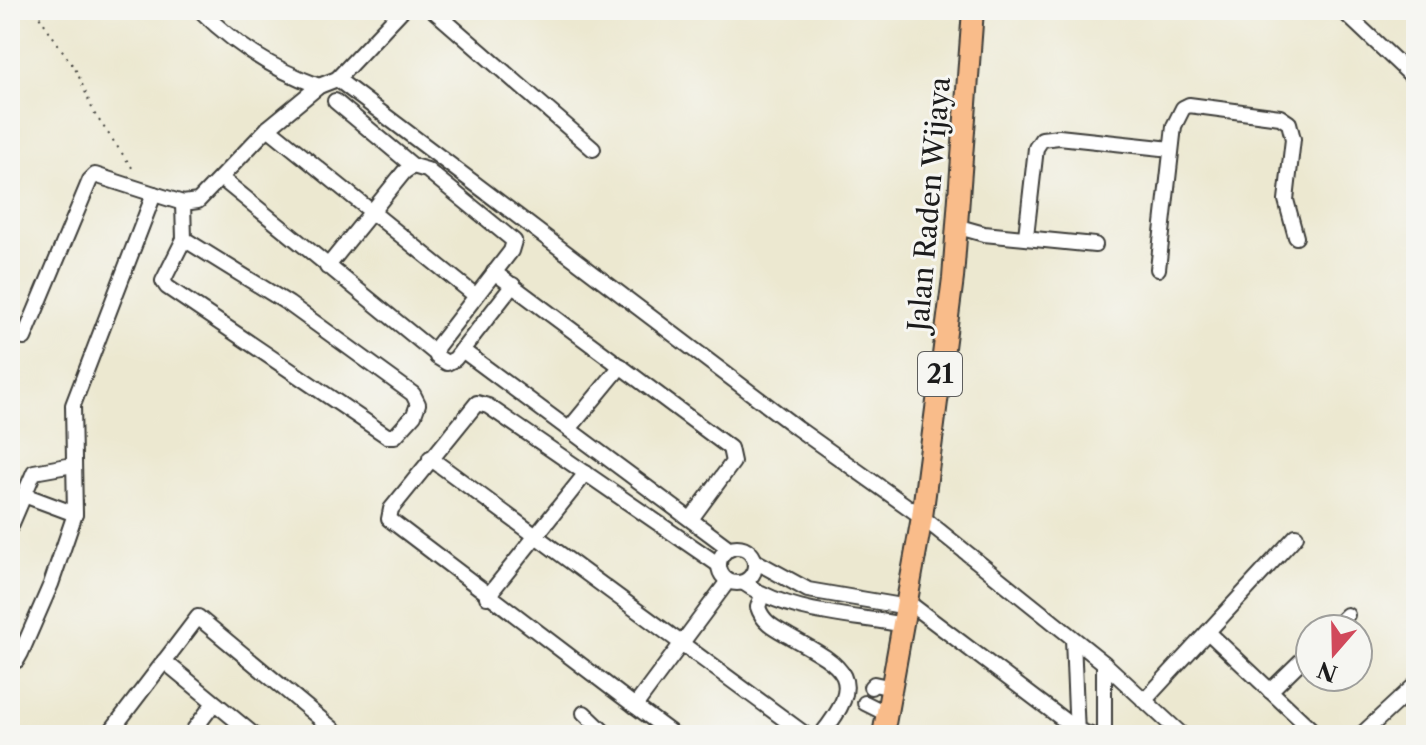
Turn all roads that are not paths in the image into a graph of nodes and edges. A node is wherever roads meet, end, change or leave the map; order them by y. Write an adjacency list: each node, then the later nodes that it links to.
1 (200, 10): 8 (street)
2 (402, 10): 6 (street)
3 (433, 10): 11 (street)
4 (973, 10): 18 (highway, Jalan Raden Wijaya / 21)
5 (1342, 10): 7 (street)
6 (337, 79): 8 (street); 38 (street)
7 (1416, 80)
8 (319, 86): 10 (street)
9 (335, 101): 13 (street)
10 (268, 128): 14 (street); 17 (street)
11 (593, 149)
12 (1171, 149): 19 (street); 20 (street); 24 (street)
13 (413, 166): 17 (street); 25 (street)
14 (222, 179): 16 (street); 23 (street)
15 (154, 194): 16 (street); 28 (street); 34 (street)
16 (183, 203): 21 (street)
17 (371, 213): 23 (street); 27 (street)
18 (959, 227): 19 (street); 38 (highway, Jalan Raden Wijaya / 21)
19 (1026, 236): 22 (street)
20 (1296, 237)
21 (184, 239): 21 (street)
22 (1095, 245)
23 (327, 267): 30 (street)
24 (1158, 269)
25 (494, 272): 26 (street); 27 (street)
26 (513, 285): 29 (street); 31 (street)
27 (476, 296): 30 (street)
28 (24, 338)
29 (462, 350): 30 (street); 32 (street)
30 (435, 353)
31 (621, 366): 32 (street); 39 (street)
32 (569, 429): 39 (street)
33 (430, 458): 35 (street); 41 (street); 48 (street)
34 (73, 465): 36 (street); 37 (street)
35 (586, 473): 41 (street); 45 (street)
36 (24, 495): 37 (street); 40 (street)
37 (75, 514): 54 (street)
38 (922, 517): 50 (highway, Jalan Raden Wijaya / 21); 52 (street)
39 (691, 519): 43 (street)
40 (10, 528)
41 (534, 536): 48 (street); 53 (street)
42 (1296, 536): 51 (street)
43 (730, 549): 44 (street); 45 (street)
44 (755, 561): 46 (street); 49 (street)
45 (719, 565): 46 (street)
46 (736, 582): 47 (street); 53 (street)
47 (762, 595): 49 (street); 74 (street)
48 (487, 597): 63 (street)
49 (828, 603): 50 (street)
50 (907, 612): 65 (highway, Jalan Raden Wijaya / 21); 66 (street)
51 (1208, 632): 59 (street); 60 (street)
52 (1073, 639): 56 (street); 66 (street)
53 (682, 643): 63 (street); 73 (street)
54 (10, 661)
55 (164, 661): 61 (street); 67 (street); 70 (street)
56 (1104, 663): 60 (street); 76 (street)
57 (1294, 668): 59 (street)
58 (1416, 684): 79 (street)
59 (1270, 691): 78 (street)
60 (1144, 701): 77 (street)
61 (214, 703): 68 (street); 69 (street)
62 (865, 703): 65 (street)
63 (635, 706): 72 (street)
64 (584, 713): 71 (street)
65 (887, 714): 75 (highway, Jalan Raden Wijaya / 21)
66 (1082, 733)
67 (108, 735)
68 (190, 735)
69 (254, 735)
70 (340, 735)
71 (607, 735)
72 (674, 735)
73 (806, 735)
74 (821, 735)
75 (883, 735)
76 (1104, 735)
77 (1182, 735)
78 (1317, 735)
79 (1361, 735)

